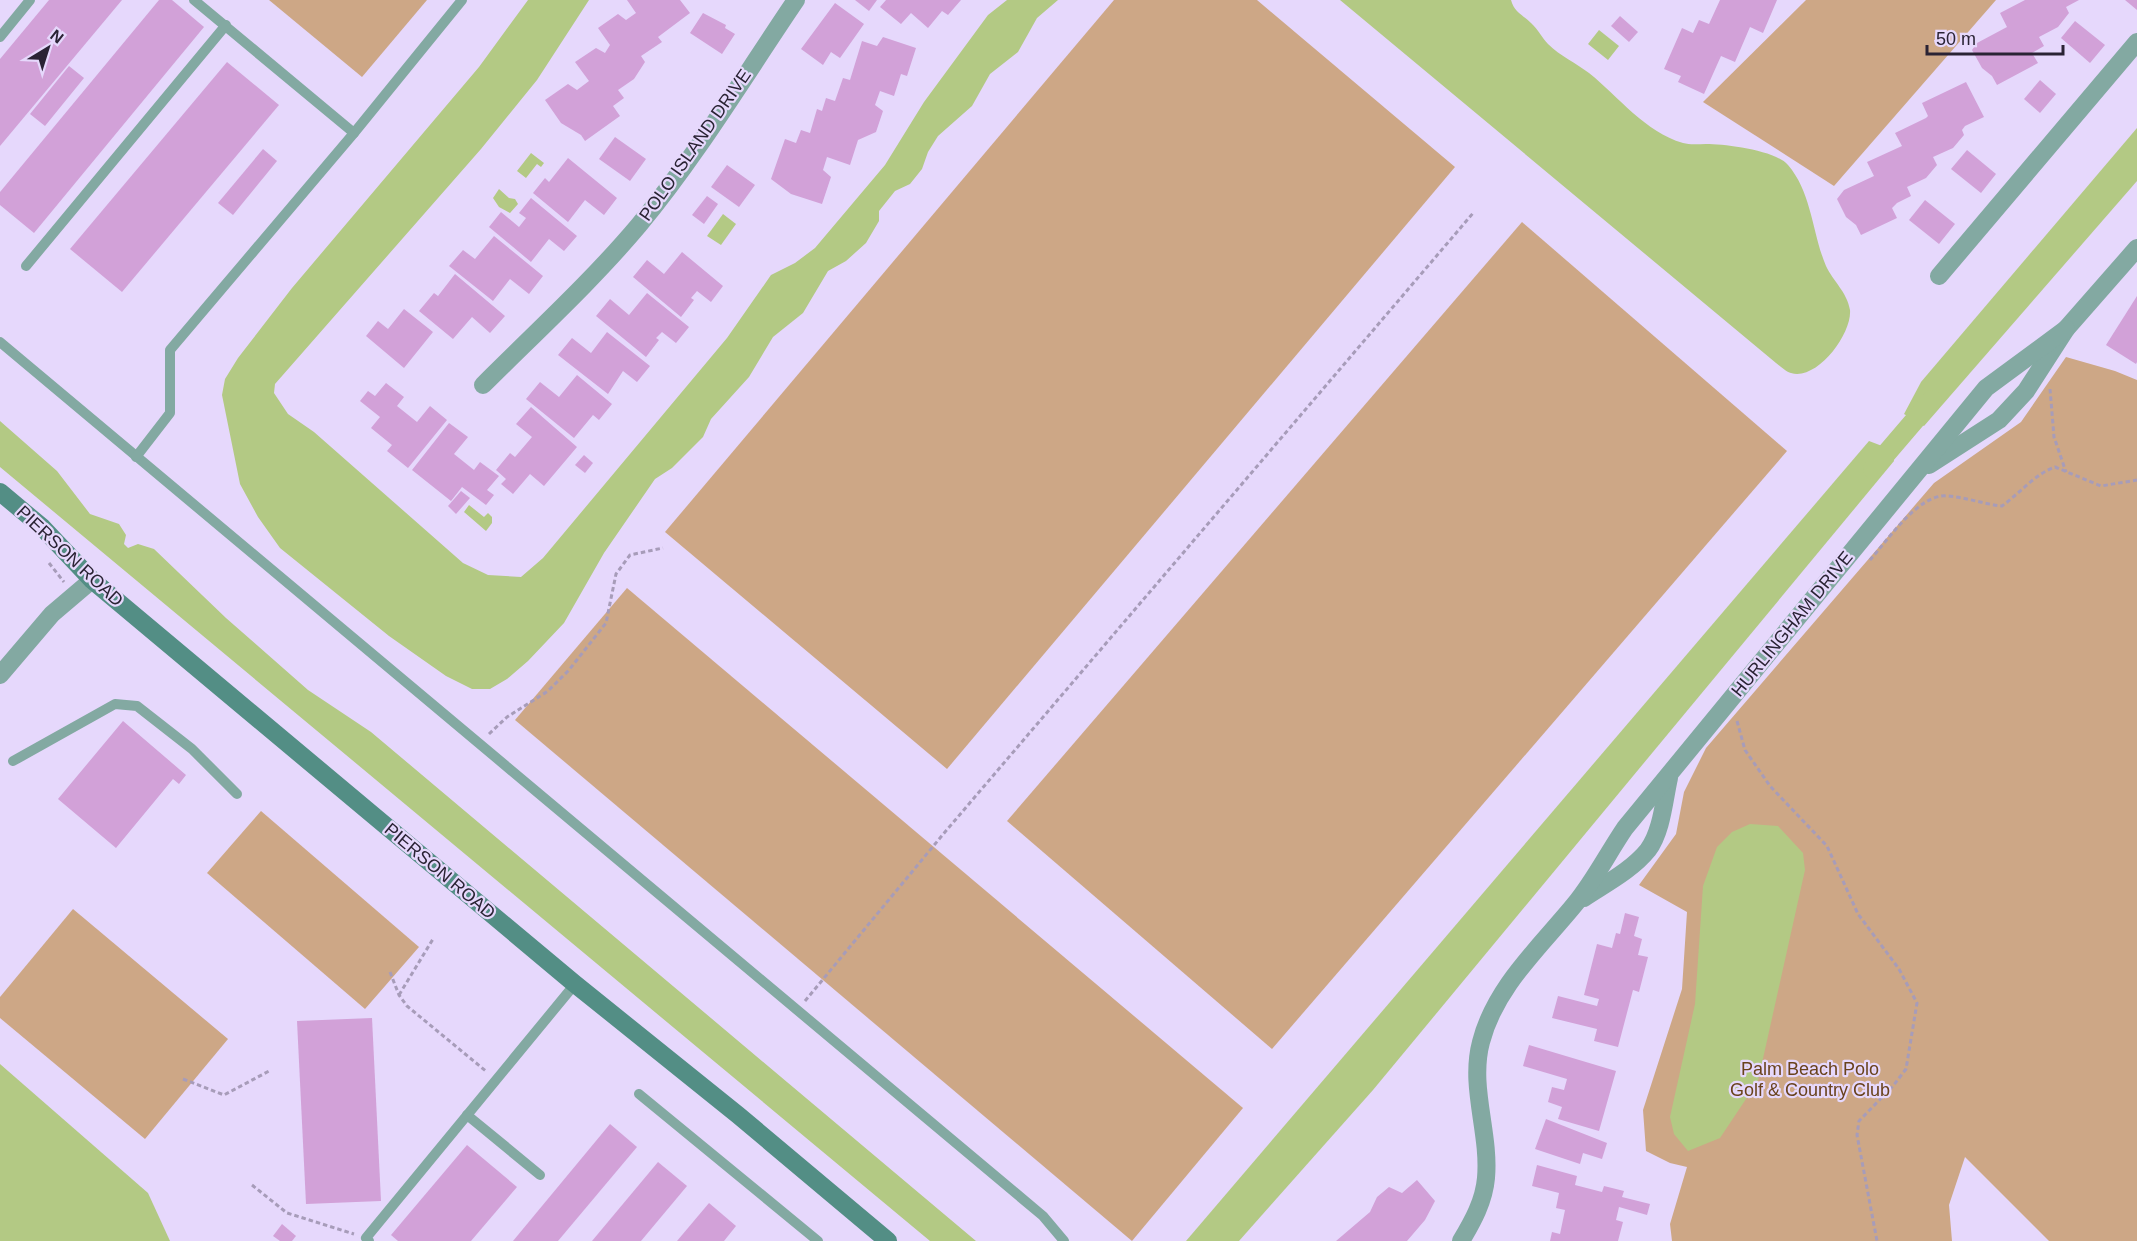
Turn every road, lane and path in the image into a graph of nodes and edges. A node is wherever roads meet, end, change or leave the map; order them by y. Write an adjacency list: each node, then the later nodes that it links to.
1 (30, 0): 6 (lane)
2 (194, 0): 5 (lane)
3 (462, 0): 8 (lane)
4 (796, 0): 15 (street, POLO ISLAND DRIVE)
5 (226, 26): 8 (lane); 11 (lane)
6 (0, 37)
7 (2137, 42): 12 (street)
8 (354, 133): 17 (lane)
9 (1473, 212): 36 (path)
10 (2137, 248): 13 (street, HURLINGHAM DRIVE)
11 (26, 266)
12 (1939, 276)
13 (2066, 329): 19 (street, HURLINGHAM DRIVE); 19 (street, HURLINGHAM DRIVE)
14 (0, 342): 17 (lane)
15 (483, 385)
16 (2050, 387): 18 (path)
17 (136, 457): 27 (lane)
18 (2066, 472): 20 (path); 23 (path)
19 (1915, 475): 29 (street, HURLINGHAM DRIVE)
20 (2137, 480)
21 (0, 492): 24 (street, PIERSON ROAD)
22 (663, 548): 27 (path)
23 (1864, 568)
24 (92, 580): 25 (street); 34 (street, PIERSON ROAD)
25 (0, 675)
26 (1736, 718): 49 (path)
27 (480, 742): 36 (lane)
28 (14, 761): 30 (lane)
29 (1670, 773): 31 (street, HURLINGHAM DRIVE); 31 (street, HURLINGHAM DRIVE)
30 (237, 794)
31 (1577, 902): 48 (street, HURLINGHAM DRIVE)
32 (433, 939): 35 (path)
33 (390, 972): 35 (path)
34 (575, 984): 39 (lane); 46 (street, PIERSON ROAD)
35 (399, 995): 39 (path)
36 (798, 1009): 47 (lane)
37 (271, 1070): 38 (path)
38 (183, 1079)
39 (497, 1079): 41 (lane)
40 (639, 1094): 45 (lane)
41 (467, 1115): 42 (lane); 44 (lane)
42 (540, 1174)
43 (252, 1185): 44 (path)
44 (368, 1240)
45 (818, 1241)
46 (888, 1241)
47 (1064, 1241)
48 (1461, 1241)
49 (1877, 1241)

